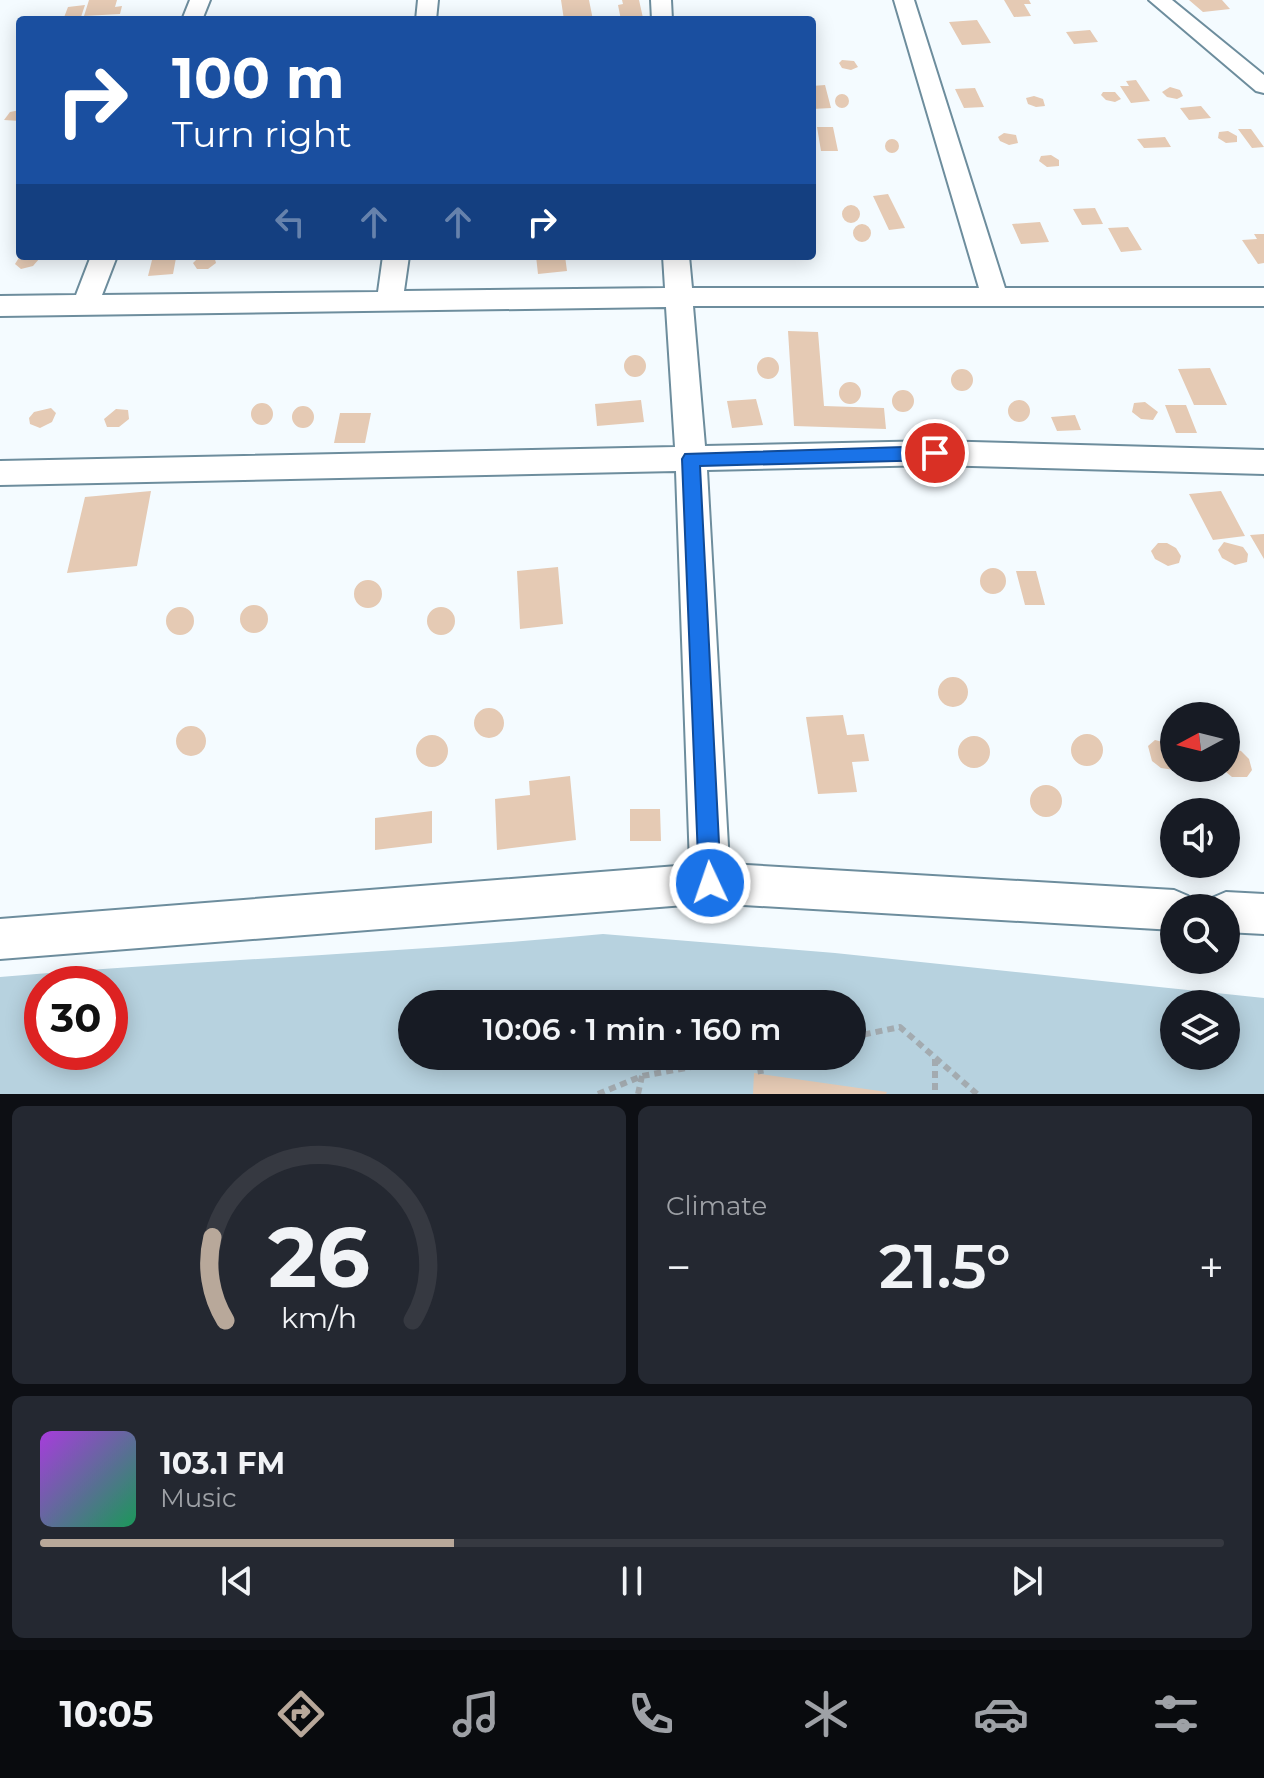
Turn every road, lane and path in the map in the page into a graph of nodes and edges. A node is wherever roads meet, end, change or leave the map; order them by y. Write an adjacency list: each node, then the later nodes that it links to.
1 (904, 0): 11 (street)
2 (1159, 0): 4 (street)
3 (1250, 51): 4 (street)
4 (1223, 53): 5 (street)
5 (1264, 86)
6 (102, 260): 14 (street)
7 (395, 260): 12 (street)
8 (676, 260): 9 (street)
9 (679, 297): 11 (street); 12 (street); 15 (street)
10 (1264, 297): 11 (street)
11 (995, 298)
12 (390, 300): 14 (street)
13 (0, 306): 14 (street)
14 (85, 306)
15 (691, 459): 16 (street); 17 (street); 18 (street)
16 (1264, 462)
17 (0, 473)
18 (710, 883): 19 (street); 22 (street)
19 (1160, 909)
20 (1240, 913): 21 (street)
21 (1264, 914)
22 (0, 939)
23 (866, 1034): 24 (path)
24 (935, 1058): 31 (path); 32 (path)
25 (676, 1070): 28 (path)
26 (760, 1070): 27 (path)
27 (761, 1074)
28 (642, 1076): 29 (path); 30 (path)
29 (598, 1094)
30 (638, 1094)
31 (935, 1094)
32 (977, 1094)

